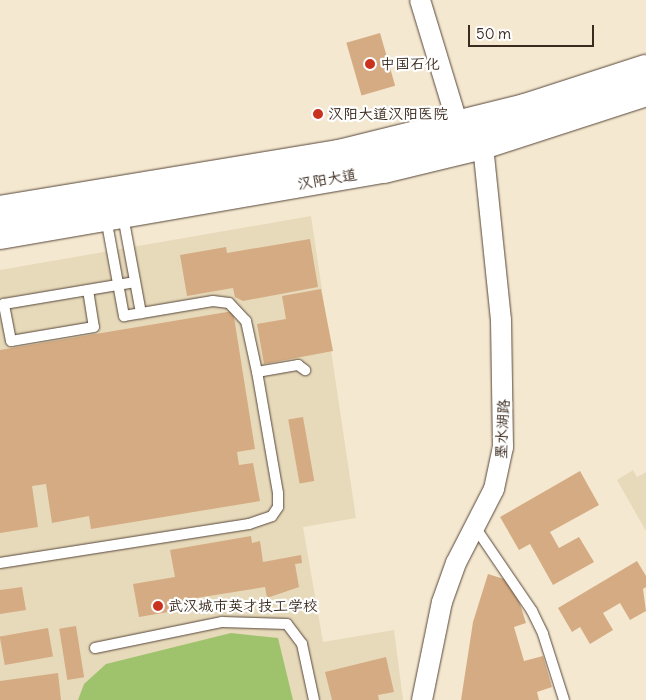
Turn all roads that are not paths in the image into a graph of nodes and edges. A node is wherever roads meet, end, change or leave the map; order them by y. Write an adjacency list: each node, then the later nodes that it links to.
1 (420, 0): 4 (street)
2 (646, 69): 4 (main road, 汉阳大道)
3 (646, 92): 5 (main road, 汉阳大道)
4 (458, 125): 6 (main road, 汉阳大道)
5 (483, 145): 7 (main road, 汉阳大道); 15 (street, 墨水湖路)
6 (0, 210)
7 (114, 215): 8 (main road, 汉阳大道); 9 (lane); 10 (lane)
8 (0, 235)
9 (135, 282): 10 (lane); 12 (lane)
10 (118, 285): 11 (lane); 12 (lane)
11 (88, 290): 11 (lane)
12 (141, 313): 14 (lane)
13 (305, 370): 14 (lane)
14 (257, 372): 16 (lane)
15 (475, 527): 19 (street, 墨水湖路); 20 (lane)
16 (0, 563)
17 (95, 648): 18 (lane)
18 (314, 700)
19 (422, 700)
20 (564, 700)

